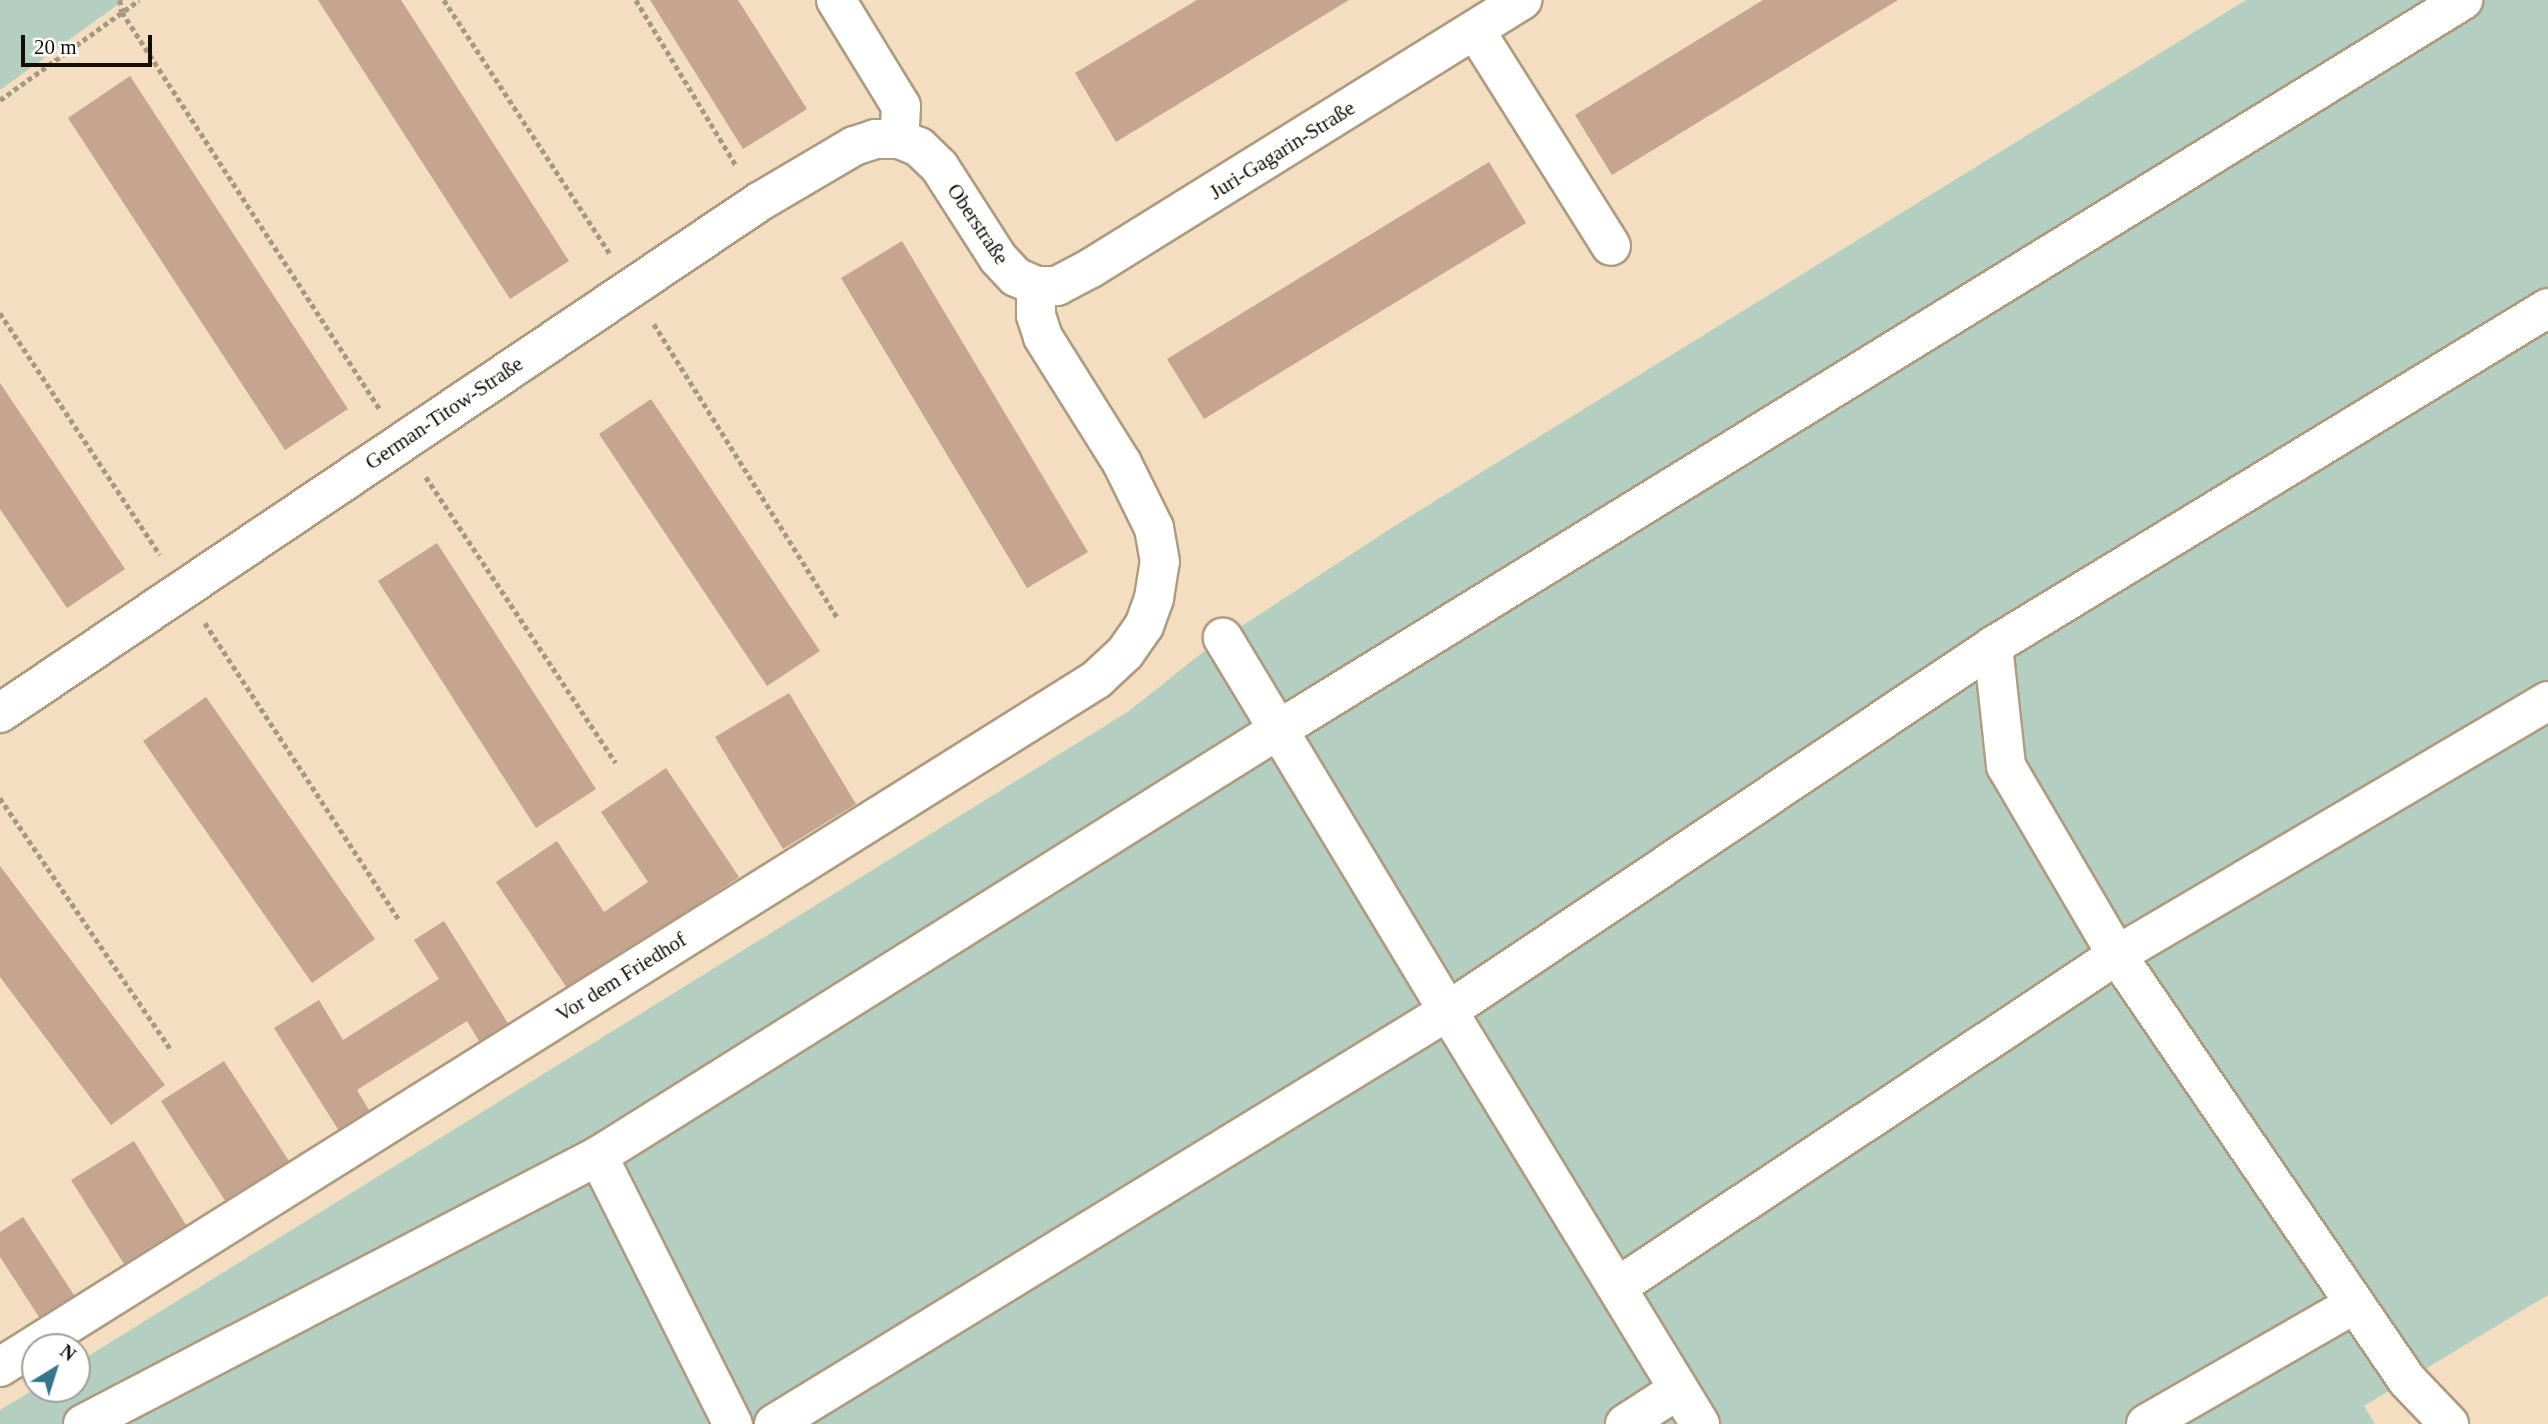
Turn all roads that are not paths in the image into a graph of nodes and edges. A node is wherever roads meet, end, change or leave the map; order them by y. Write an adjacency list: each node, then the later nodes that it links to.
1 (836, 0): 5 (street)
2 (2463, 0): 13 (street)
3 (1519, 1): 4 (street, Juri-Gagarin-Straße)
4 (1475, 30): 6 (street); 7 (street, Juri-Gagarin-Straße)
5 (899, 139): 7 (street, Oberstraße); 12 (street, German-Titow-Straße)
6 (1611, 246)
7 (1037, 286): 19 (street, Vor dem Friedhof)
8 (2548, 308): 10 (street)
9 (1223, 638): 13 (street)
10 (1993, 646): 14 (street); 15 (street)
11 (2548, 701): 14 (street)
12 (0, 713)
13 (1278, 730): 15 (street); 16 (street)
14 (2117, 955): 17 (street); 18 (street)
15 (1448, 1011): 17 (street); 23 (street)
16 (598, 1156): 21 (street); 22 (street)
17 (1617, 1287): 20 (street)
18 (2354, 1304): 26 (street); 27 (street)
19 (0, 1367)
20 (1679, 1389): 24 (street); 25 (street)
21 (83, 1424)
22 (733, 1424)
23 (774, 1424)
24 (1625, 1424)
25 (1700, 1424)
26 (2146, 1424)
27 (2449, 1424)

